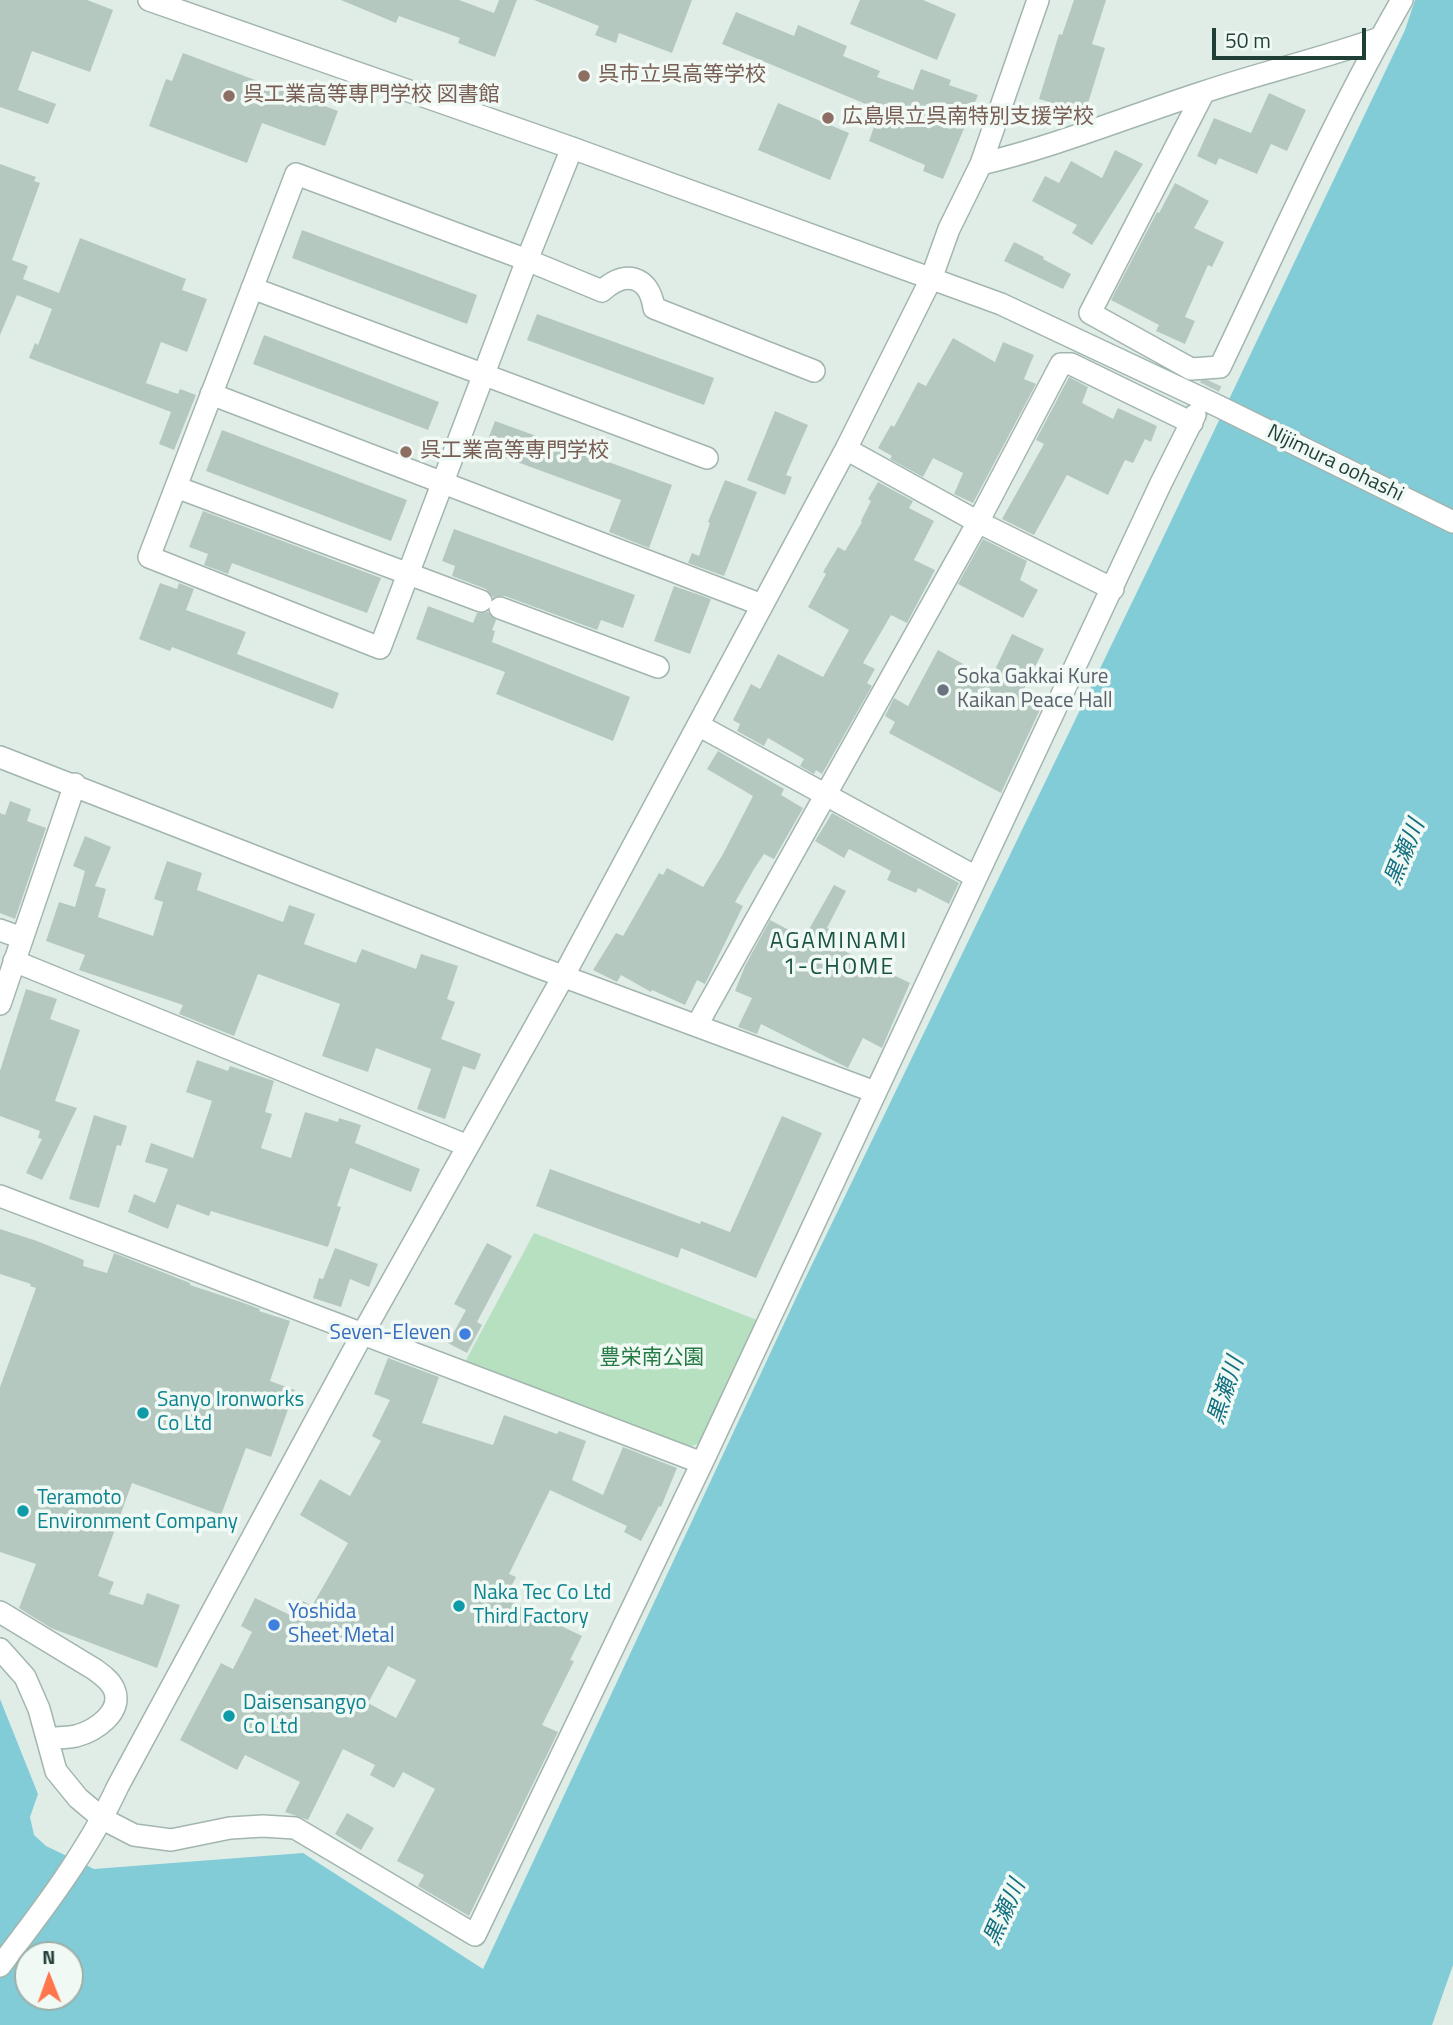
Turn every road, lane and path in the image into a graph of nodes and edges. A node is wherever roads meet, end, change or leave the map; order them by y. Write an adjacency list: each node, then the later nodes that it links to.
1 (151, 0): 6 (street, Nijimura oohashi)
2 (1038, 0): 7 (street)
3 (1402, 0): 4 (street)
4 (1380, 38): 5 (street); 5 (street)
5 (1204, 92): 7 (street)
6 (572, 148): 8 (street); 9 (street, Nijimura oohashi)
7 (981, 164): 9 (street)
8 (527, 260): 10 (street); 11 (street); 12 (street)
9 (931, 279): 14 (street); 19 (street, Nijimura oohashi)
10 (252, 288): 12 (street); 13 (street)
11 (814, 371)
12 (483, 375): 15 (street); 16 (street)
13 (211, 394): 16 (street); 17 (street)
14 (846, 449): 18 (street); 22 (street)
15 (707, 458)
16 (443, 481): 20 (street); 22 (street)
17 (176, 488): 20 (street); 20 (street)
18 (978, 522): 21 (street); 21 (street); 27 (street)
19 (1453, 522)
20 (408, 574): 23 (street)
21 (1112, 589): 28 (street)
22 (762, 605): 24 (street)
23 (658, 667)
24 (698, 725): 27 (street); 32 (street)
25 (0, 757): 26 (street)
26 (75, 784): 30 (street); 32 (street)
27 (826, 796): 28 (street); 34 (street)
28 (976, 877): 35 (street)
29 (0, 930): 30 (street)
30 (22, 939): 31 (street)
31 (14, 961): 33 (street); 36 (street)
32 (563, 977): 34 (street); 36 (street)
33 (0, 1004)
34 (697, 1025): 35 (street)
35 (875, 1092): 39 (street)
36 (468, 1146): 38 (street)
37 (0, 1196): 38 (street)
38 (363, 1333): 39 (street); 43 (street)
39 (702, 1463): 43 (street)
40 (0, 1612): 42 (street)
41 (0, 1649): 42 (street)
42 (47, 1738): 43 (street)
43 (103, 1819): 44 (street)
44 (0, 1966)

